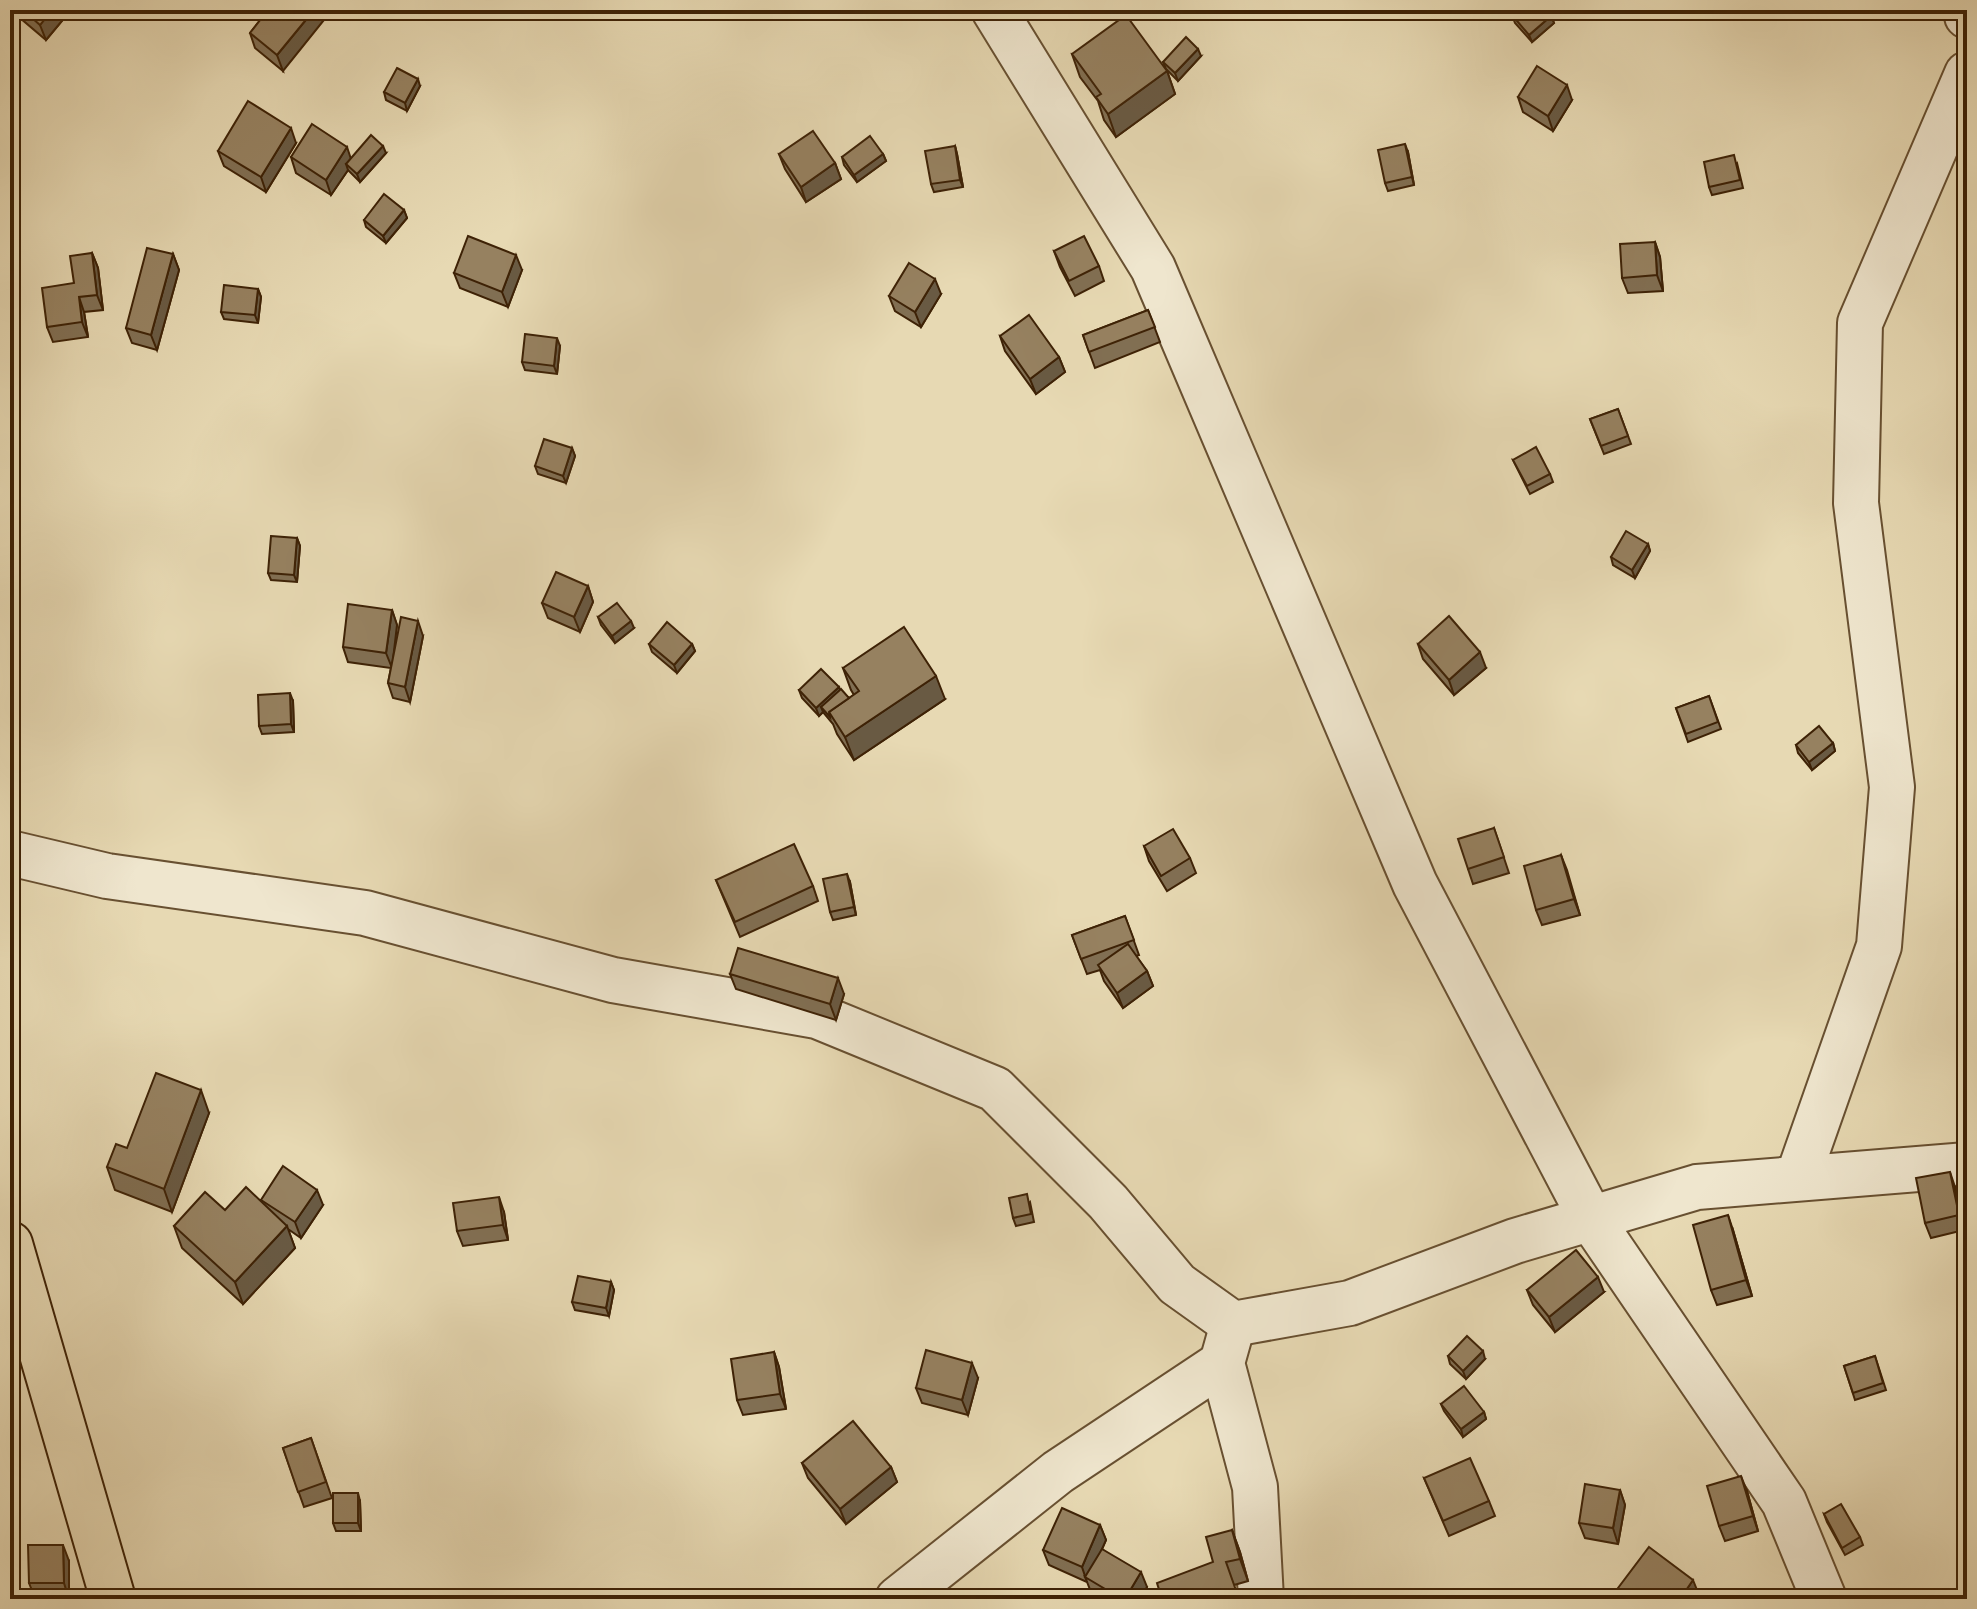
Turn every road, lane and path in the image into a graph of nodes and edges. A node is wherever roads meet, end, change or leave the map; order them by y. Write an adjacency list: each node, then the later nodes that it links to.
1 (994, 10): 6 (street)
2 (1967, 74): 5 (street)
3 (10, 853): 8 (street)
4 (1967, 1165): 5 (street)
5 (1798, 1177): 6 (street)
6 (1591, 1219): 8 (street); 12 (street)
7 (10, 1244): 9 (main road)
8 (1228, 1343): 10 (street); 11 (street)
9 (113, 1599)
10 (898, 1599)
11 (1261, 1599)
12 (1824, 1599)

